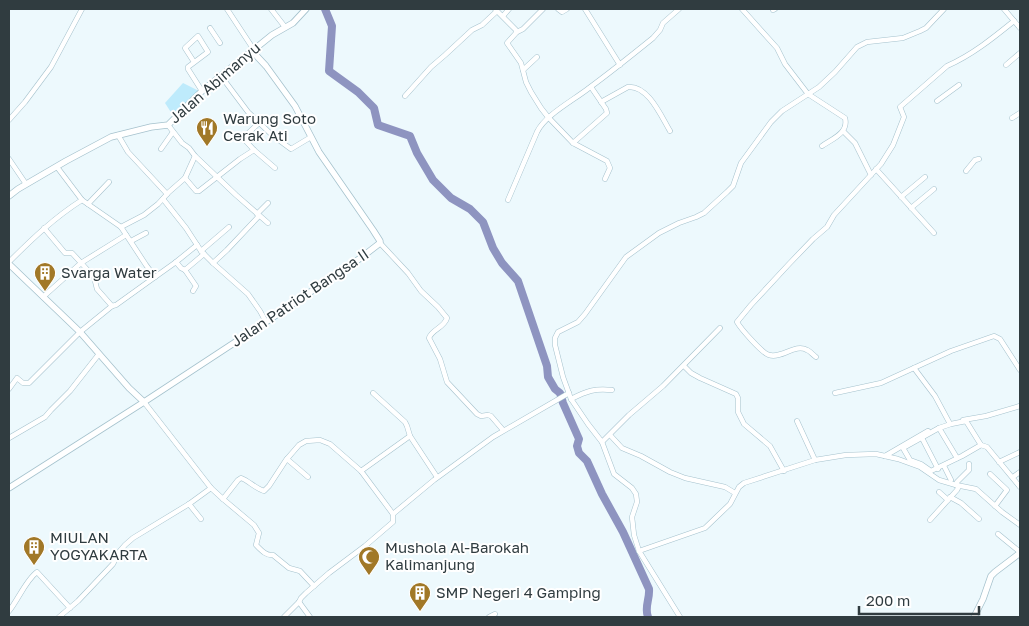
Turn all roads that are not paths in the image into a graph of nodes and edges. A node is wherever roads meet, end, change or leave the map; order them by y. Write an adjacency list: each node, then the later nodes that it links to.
1 (82, 9): 43 (street)
2 (236, 9): 15 (street)
3 (271, 9): 18 (street)
4 (306, 9): 18 (street, Jalan Abimanyu)
5 (509, 9): 16 (street)
6 (542, 9): 21 (street)
7 (558, 9): 8 (street)
8 (567, 9)
9 (585, 9): 28 (street)
10 (679, 9): 28 (street)
11 (742, 9): 36 (street)
12 (944, 9): 36 (street)
13 (1004, 9): 17 (street)
14 (496, 10): 16 (street); 37 (street)
15 (228, 11): 24 (street)
16 (503, 16): 21 (street)
17 (1014, 22): 20 (street); 60 (street)
18 (285, 27): 23 (street, Jalan Abimanyu)
19 (210, 28): 22 (street)
20 (1020, 28)
21 (517, 32): 31 (street)
22 (220, 43)
23 (260, 45): 24 (street, Jalan Abimanyu); 30 (street)
24 (253, 50): 30 (street); 32 (street, Jalan Abimanyu)
25 (1020, 53): 29 (street)
26 (537, 57): 31 (street)
27 (194, 62): 27 (street); 35 (street)
28 (620, 65): 34 (street)
29 (1006, 65)
30 (266, 66): 50 (street, Jalan Patriot Bangsa II)
31 (523, 70): 41 (street)
32 (221, 76): 35 (street, Jalan Abimanyu); 44 (street)
33 (959, 85): 38 (street)
34 (590, 87): 39 (street); 41 (street)
35 (202, 91): 45 (street, Jalan Abimanyu)
36 (808, 94): 47 (street); 111 (street)
37 (404, 96)
38 (937, 101)
39 (601, 102): 46 (street); 51 (street)
40 (1020, 113): 42 (street)
41 (548, 118): 51 (street); 74 (street)
42 (1012, 118)
43 (9, 120)
44 (260, 122): 50 (street); 54 (street)
45 (168, 125): 48 (street); 49 (street, Jalan Abimanyu)
46 (670, 131)
47 (843, 131): 52 (street); 62 (street)
48 (174, 132): 53 (street); 55 (street)
49 (118, 135): 58 (street, Jalan Abimanyu); 71 (street)
50 (311, 137): 87 (street, Jalan Patriot Bangsa II)
51 (573, 142): 66 (street)
52 (822, 146)
53 (161, 149)
54 (254, 150): 59 (street); 64 (street)
55 (196, 156): 64 (street); 65 (street)
56 (9, 159): 68 (street)
57 (979, 159): 61 (street)
58 (57, 166): 68 (street, Jalan Abimanyu); 73 (street)
59 (276, 168)
60 (876, 169): 62 (street); 72 (street)
61 (966, 171)
62 (871, 175): 103 (street)
63 (925, 176): 72 (street)
64 (218, 177): 65 (street); 78 (street)
65 (185, 178): 71 (street)
66 (604, 179)
67 (109, 182): 76 (street)
68 (26, 184): 70 (street, Jalan Abimanyu)
69 (934, 189): 77 (street)
70 (9, 196)
71 (165, 196): 80 (street); 88 (street)
72 (901, 197): 77 (street)
73 (82, 200): 76 (street); 82 (street)
74 (508, 200)
75 (268, 203): 78 (street)
76 (88, 204): 80 (street)
77 (911, 208): 84 (street)
78 (258, 215): 79 (street); 92 (street)
79 (268, 223)
80 (121, 227): 85 (street)
81 (229, 227): 89 (street)
82 (44, 228): 91 (street); 93 (street)
83 (146, 233): 86 (street)
84 (934, 233)
85 (126, 235): 86 (street); 93 (street)
86 (131, 241): 95 (street)
87 (380, 243): 99 (street, Jalan Patriot Bangsa II); 117 (street)
88 (197, 244): 89 (street); 90 (street)
89 (203, 252): 92 (street); 94 (street)
90 (176, 262): 94 (street); 95 (street)
91 (9, 263): 97 (street)
92 (212, 263): 99 (street)
93 (81, 264): 97 (street); 98 (street)
94 (185, 270): 96 (street)
95 (155, 278): 98 (street)
96 (193, 291)
97 (43, 297): 101 (street)
98 (112, 306): 101 (street)
99 (266, 322): 112 (street, Jalan Patriot Bangsa II)
100 (720, 328): 104 (street)
101 (80, 332): 102 (street); 107 (street)
102 (99, 354): 112 (street); 120 (street)
103 (816, 357)
104 (684, 366): 118 (street); 134 (street)
105 (914, 368): 106 (street); 109 (street); 115 (street)
106 (1020, 370)
107 (9, 389)
108 (612, 390): 111 (street)
109 (835, 392)
110 (373, 393): 119 (street)
111 (570, 396): 117 (street); 122 (street)
112 (144, 402): 143 (street, Jalan Patriot Bangsa II); 144 (street)
113 (1020, 406): 115 (street)
114 (797, 421): 128 (street)
115 (949, 422): 125 (street)
116 (939, 428): 121 (street); 123 (street); 126 (street)
117 (503, 430): 138 (street)
118 (610, 434): 122 (street); 146 (street)
119 (410, 436): 133 (street); 138 (street)
120 (9, 438)
121 (922, 438): 132 (street); 132 (street)
122 (602, 442): 157 (street)
123 (981, 444): 126 (street); 129 (street)
124 (1020, 452): 129 (street)
125 (885, 456): 128 (street); 141 (street)
126 (957, 458): 131 (street)
127 (287, 459): 133 (street); 137 (street); 147 (street)
128 (815, 460): 134 (street)
129 (999, 462): 139 (street)
130 (969, 464): 141 (street)
131 (944, 466): 132 (street); 140 (street)
132 (938, 469)
133 (361, 471): 151 (street)
134 (784, 471): 146 (street)
135 (1020, 472): 139 (street)
136 (990, 474): 150 (street)
137 (308, 477)
138 (437, 477): 151 (street)
139 (1013, 478): 142 (street)
140 (951, 480)
141 (958, 485): 148 (street); 150 (street)
142 (1020, 487)
143 (9, 488)
144 (211, 488): 147 (street); 149 (street)
145 (938, 492): 148 (street)
146 (735, 493): 157 (street)
147 (223, 499): 159 (street)
148 (949, 499): 152 (street); 154 (street)
149 (189, 504): 153 (street); 161 (street)
150 (995, 506): 155 (street)
151 (393, 514): 159 (street)
152 (979, 519)
153 (201, 520)
154 (930, 520)
155 (1020, 525)
156 (998, 534): 158 (street)
157 (639, 551): 168 (street)
158 (1020, 552): 169 (street)
159 (314, 586): 160 (street)
160 (299, 602): 165 (street); 166 (street)
161 (70, 608): 162 (street); 164 (street)
162 (9, 611)
163 (495, 614): 167 (street)
164 (60, 617)
165 (284, 617)
166 (310, 617)
167 (489, 617)
168 (680, 617)
169 (974, 617)

